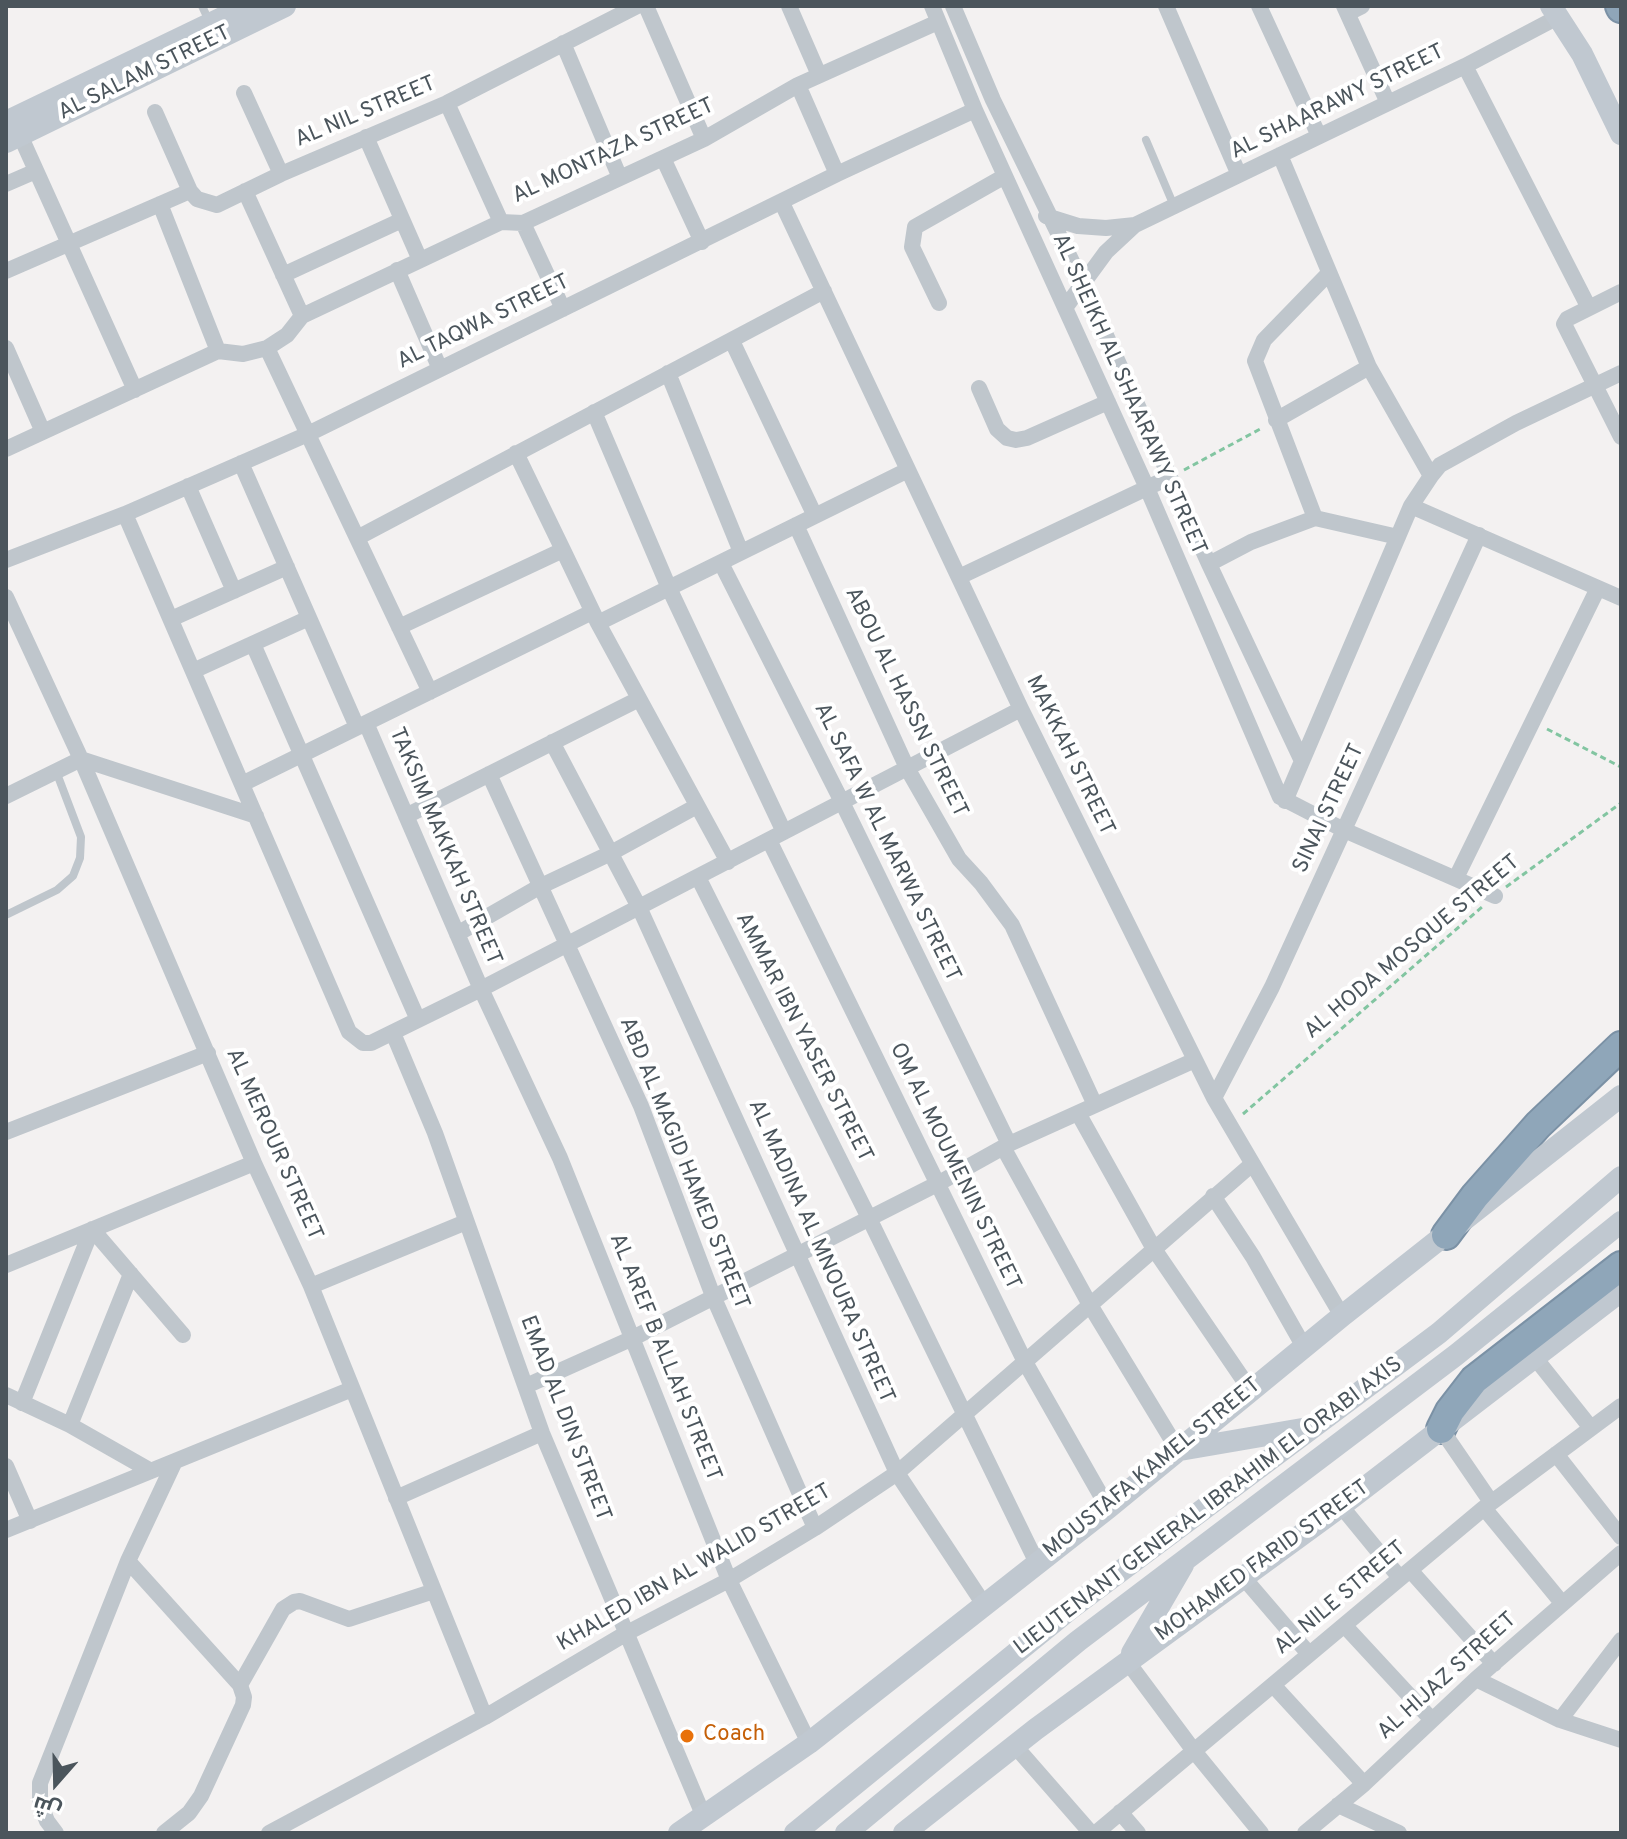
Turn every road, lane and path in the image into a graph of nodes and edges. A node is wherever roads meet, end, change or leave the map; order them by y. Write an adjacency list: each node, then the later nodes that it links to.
1 (285, 6): 22 (street, AL SALAM STREET)
2 (637, 6): 13 (street, AL NIL STREET)
3 (646, 6): 26 (street)
4 (789, 6): 15 (street)
5 (932, 6): 12 (street, AL SHEIKH AL SHAARAWY STREET)
6 (953, 6): 43 (street, AL SHEIKH AL SHAARAWY STREET)
7 (1166, 6): 33 (street)
8 (1259, 6): 24 (street)
9 (1351, 8): 19 (street)
10 (223, 11): 22 (street, AL SALAM STREET)
11 (1555, 12): 14 (street, AL SHAARAWY STREET); 23 (street)
12 (938, 22): 15 (street, AL MONTAZA STREET); 20 (street, AL SHEIKH AL SHAARAWY STREET)
13 (563, 43): 18 (street, AL NIL STREET); 35 (street)
14 (1465, 66): 19 (street, AL SHAARAWY STREET); 60 (street)
15 (819, 75): 16 (street, AL MONTAZA STREET)
16 (798, 85): 26 (street, AL MONTAZA STREET); 32 (street)
17 (244, 93): 31 (street)
18 (447, 103): 25 (street, AL NIL STREET); 45 (street)
19 (1388, 103): 24 (street, AL SHAARAWY STREET)
20 (975, 110): 32 (street, AL TAQWA STREET); 34 (street, AL SHEIKH AL SHAARAWY STREET)
21 (155, 112): 37 (street)
22 (11, 133): 30 (street)
23 (1621, 134)
24 (1319, 136): 28 (street, AL SHAARAWY STREET)
25 (366, 137): 31 (street, AL NIL STREET); 44 (street)
26 (704, 139): 29 (street, AL MONTAZA STREET)
27 (1146, 140): 42 (lane)
28 (1280, 155): 33 (street, AL SHAARAWY STREET); 53 (street)
29 (663, 158): 35 (street, AL MONTAZA STREET); 48 (street)
30 (36, 171): 36 (street); 49 (street)
31 (281, 174): 38 (street, AL NIL STREET)
32 (837, 174): 39 (street, AL TAQWA STREET)
33 (1239, 175): 42 (street, AL SHAARAWY STREET)
34 (1005, 176): 41 (street, AL SHEIKH AL SHAARAWY STREET); 58 (street)
35 (620, 178): 46 (street, AL MONTAZA STREET)
36 (6, 184)
37 (190, 191): 38 (street, AL NIL STREET); 40 (street)
38 (245, 191): 54 (street)
39 (782, 203): 48 (street, AL TAQWA STREET); 56 (street, MAKKAH STREET)
40 (160, 204): 49 (street); 66 (street)
41 (1019, 204): 43 (street, AL SHAARAWY STREET); 59 (street, AL SHEIKH AL SHAARAWY STREET)
42 (1174, 206): 47 (street, AL SHAARAWY STREET)
43 (1050, 219): 47 (street, AL SHAARAWY STREET); 55 (street, AL SHEIKH AL SHAARAWY STREET)
44 (402, 220): 50 (street); 54 (street)
45 (501, 222): 46 (street, AL MONTAZA STREET); 50 (street, AL MONTAZA STREET)
46 (523, 223): 61 (street)
47 (1135, 225): 55 (street, AL SHAARAWY STREET)
48 (702, 242): 61 (street, AL TAQWA STREET)
49 (69, 243): 52 (street); 73 (street)
50 (420, 260): 51 (street, AL MONTAZA STREET)
51 (397, 270): 62 (street, AL MONTAZA STREET); 68 (street)
52 (6, 271)
53 (1329, 273): 67 (street); 76 (street)
54 (283, 275): 62 (street)
55 (1082, 282): 59 (street, AL SHAARAWY STREET); 85 (street, AL SHEIKH AL SHAARAWY STREET)
56 (824, 291): 63 (street); 83 (street, MAKKAH STREET)
57 (1621, 292): 60 (street)
58 (939, 303)
59 (1065, 308): 74 (street, AL SHEIKH AL SHAARAWY STREET)
60 (1589, 308): 71 (street)
61 (563, 309): 68 (street, AL TAQWA STREET)
62 (302, 316): 65 (street, AL MONTAZA STREET)
63 (732, 341): 69 (street); 90 (street)
64 (6, 348): 77 (street)
65 (267, 348): 66 (street); 78 (street)
66 (218, 351): 73 (street)
67 (1369, 367): 76 (street); 84 (street)
68 (440, 369): 78 (street, AL TAQWA STREET)
69 (668, 373): 75 (street); 97 (street)
70 (1621, 373): 71 (street)
71 (1594, 386): 79 (street); 84 (street)
72 (979, 388): 74 (street)
73 (135, 390): 77 (street)
74 (1108, 402): 87 (street, AL SHEIKH AL SHAARAWY STREET)
75 (594, 412): 81 (street); 103 (street)
76 (1276, 420): 85 (path); 91 (street)
77 (43, 432): 80 (street)
78 (308, 434): 82 (street, AL TAQWA STREET); 95 (street)
79 (1621, 437)
80 (6, 449)
81 (516, 453): 95 (street); 96 (street)
82 (241, 463): 86 (street, AL TAQWA STREET); 101 (street, TAKSIM MAKKAH STREET)
83 (908, 470): 90 (street); 102 (street, MAKKAH STREET)
84 (1431, 476): 88 (street)
85 (1170, 477): 87 (street); 100 (street, AL SHEIKH AL SHAARAWY STREET)
86 (188, 486): 89 (street, AL TAQWA STREET); 105 (street)
87 (1147, 488): 102 (street); 129 (street, AL SHEIKH AL SHAARAWY STREET)
88 (1411, 506): 93 (street); 94 (street)
89 (125, 514): 98 (street, AL TAQWA STREET); 110 (street)
90 (815, 516): 92 (street)
91 (1315, 518): 94 (street); 100 (street)
92 (796, 525): 97 (street); 124 (street, ABOU AL HASSN STREET)
93 (1479, 535): 104 (street); 135 (street, SINAI STREET)
94 (1398, 537): 122 (street)
95 (357, 538): 111 (street)
96 (563, 550): 109 (street); 111 (street)
97 (741, 552): 99 (street)
98 (6, 560)
99 (721, 563): 103 (street); 130 (street, AL SAFA W AL MARWA STREET)
100 (1209, 564): 122 (street, AL SHEIKH AL SHAARAWY STREET)
101 (287, 567): 105 (street); 108 (street, TAKSIM MAKKAH STREET)
102 (959, 577): 116 (street, MAKKAH STREET)
103 (669, 588): 109 (street); 136 (street)
104 (1598, 588): 107 (street); 117 (street)
105 (234, 591): 110 (street)
106 (6, 597): 121 (street, AL MEROUR STREET)
107 (1621, 598)
108 (309, 618): 112 (street); 118 (street, TAKSIM MAKKAH STREET)
109 (595, 618): 114 (street); 115 (street)
110 (171, 619): 113 (street)
111 (399, 627): 114 (street)
112 (253, 644): 113 (street); 120 (street)
113 (193, 671): 127 (street)
114 (430, 692): 118 (street)
115 (639, 699): 119 (street); 132 (street)
116 (1021, 709): 124 (street); 153 (street, MAKKAH STREET)
117 (1533, 721): 123 (path); 141 (street)
118 (361, 725): 120 (street); 134 (street, TAKSIM MAKKAH STREET)
119 (552, 742): 126 (street); 138 (street, AL MADINA AL MNOURA STREET)
120 (301, 755): 127 (street); 149 (street)
121 (81, 759): 125 (street); 133 (street); 152 (street, AL MEROUR STREET)
122 (1302, 761): 129 (street)
123 (1621, 767)
124 (907, 768): 130 (street); 156 (street, ABOU AL HASSN STREET)
125 (56, 771): 128 (street); 145 (lane)
126 (489, 774): 134 (street); 142 (street, ABD AL MAGID HAMED STREET)
127 (242, 784): 133 (street)
128 (6, 796)
129 (1285, 801): 135 (street)
130 (842, 802): 136 (street); 160 (street, AL SAFA W AL MARWA STREET)
131 (1621, 803): 143 (path, AL HODA MOSQUE STREET)
132 (697, 806): 138 (street); 139 (street)
133 (256, 816): 150 (street)
134 (406, 816): 146 (street, TAKSIM MAKKAH STREET)
135 (1344, 830): 141 (street); 155 (street, SINAI STREET)
136 (784, 832): 137 (street)
137 (769, 840): 139 (street); 164 (street, OM AL MOUMENIN STREET)
138 (611, 853): 142 (street); 144 (street, AL MADINA AL MNOURA STREET)
139 (728, 862): 140 (street)
140 (698, 877): 144 (street); 166 (street, AMMAR IBN YASER STREET)
141 (1456, 878): 143 (street)
142 (539, 887): 146 (street); 147 (street, ABD AL MAGID HAMED STREET)
143 (1495, 896): 158 (path, AL HODA MOSQUE STREET)
144 (639, 907): 147 (street); 172 (street, AL MADINA AL MNOURA STREET)
145 (6, 915)
146 (457, 934): 148 (street, TAKSIM MAKKAH STREET)
147 (566, 946): 148 (street); 178 (street, ABD AL MAGID HAMED STREET)
148 (481, 989): 149 (street); 182 (street, AL AREF B ALLAH STREET)
149 (418, 1020): 150 (street)
150 (393, 1033): 167 (street, EMAD AL DIN STREET)
151 (1621, 1046): 170 (highway)
152 (208, 1053): 159 (street); 161 (street, AL MEROUR STREET)
153 (1195, 1060): 155 (street, MAKKAH STREET); 156 (street)
154 (1621, 1096): 170 (street, MOUSTAFA KAMEL STREET)
155 (1214, 1098): 158 (street, MAKKAH STREET)
156 (1095, 1105): 157 (street)
157 (1078, 1113): 160 (street); 171 (street)
158 (1230, 1124): 162 (street, MAKKAH STREET)
159 (6, 1132)
160 (1006, 1146): 164 (street); 179 (street, AL SAFA W AL MARWA STREET)
161 (254, 1163): 169 (street); 176 (street, AL MEROUR STREET)
162 (1251, 1165): 165 (street, KHALED IBN AL WALID STREET); 180 (street, MAKKAH STREET)
163 (1621, 1177): 194 (street, LIEUTENANT GENERAL IBRAHIM EL ORABI AXIS)
164 (939, 1183): 166 (street); 185 (street, OM AL MOUMENIN STREET)
165 (1213, 1196): 171 (street, KHALED IBN AL WALID STREET); 183 (street)
166 (869, 1218): 172 (street); 192 (street, AMMAR IBN YASER STREET)
167 (466, 1222): 176 (street); 186 (street, EMAD AL DIN STREET)
168 (1621, 1222): 213 (street, LIEUTENANT GENERAL IBRAHIM EL ORABI AXIS)
169 (92, 1229): 173 (street); 175 (street); 190 (street)
170 (1446, 1235): 180 (street, MOUSTAFA KAMEL STREET)
171 (1154, 1249): 179 (street, KHALED IBN AL WALID STREET); 188 (street)
172 (797, 1253): 178 (street); 203 (street, AL MADINA AL MNOURA STREET)
173 (6, 1265)
174 (1621, 1266): 196 (highway)
175 (131, 1274): 181 (street); 193 (street)
176 (311, 1286): 187 (street, AL MEROUR STREET)
177 (1621, 1291): 184 (street, MOHAMED FARID STREET)
178 (713, 1296): 182 (street); 209 (street, ABD AL MAGID HAMED STREET)
179 (1090, 1305): 185 (street, KHALED IBN AL WALID STREET); 198 (street, AL SAFA W AL MARWA STREET)
180 (1342, 1316): 183 (street, MOUSTAFA KAMEL STREET)
181 (183, 1335)
182 (633, 1338): 186 (street); 218 (street, AL AREF B ALLAH STREET)
183 (1304, 1347): 188 (street, MOUSTAFA KAMEL STREET)
184 (1536, 1359): 195 (street); 196 (street, MOHAMED FARID STREET)
185 (1025, 1362): 192 (street, KHALED IBN AL WALID STREET); 207 (street, OM AL MOUMENIN STREET)
186 (526, 1386): 197 (street, EMAD AL DIN STREET)
187 (352, 1389): 200 (street); 204 (street, AL MEROUR STREET)
188 (1251, 1391): 198 (street, MOUSTAFA KAMEL STREET)
189 (6, 1395): 190 (street)
190 (22, 1403): 193 (street)
191 (1621, 1406): 195 (street, AL NILE STREET)
192 (963, 1414): 203 (street, KHALED IBN AL WALID STREET); 215 (street, AMMAR IBN YASER STREET)
193 (70, 1425): 202 (street)
194 (1313, 1427): 198 (street); 247 (street, LIEUTENANT GENERAL IBRAHIM EL ORABI AXIS)
195 (1591, 1428): 199 (street, AL NILE STREET)
196 (1441, 1429): 205 (street); 206 (street, MOHAMED FARID STREET)
197 (542, 1433): 204 (street); 223 (street, EMAD AL DIN STREET)
198 (1178, 1450): 207 (street, MOUSTAFA KAMEL STREET)
199 (1556, 1454): 205 (street, AL NILE STREET); 211 (street)
200 (175, 1461): 202 (street); 214 (street)
201 (6, 1466): 208 (street)
202 (151, 1471): 208 (street)
203 (897, 1473): 209 (street, KHALED IBN AL WALID STREET); 220 (street, AL MADINA AL MNOURA STREET)
204 (396, 1498): 219 (street, AL MEROUR STREET)
205 (1488, 1505): 216 (street, AL NILE STREET); 221 (street)
206 (1341, 1506): 216 (street); 217 (street, MOHAMED FARID STREET)
207 (1108, 1508): 215 (street, MOUSTAFA KAMEL STREET)
208 (30, 1521): 210 (street)
209 (815, 1528): 218 (street, KHALED IBN AL WALID STREET)
210 (6, 1530)
211 (1621, 1537)
212 (1621, 1553): 221 (street, AL HIJAZ STREET)
213 (1188, 1556): 226 (street); 248 (street, LIEUTENANT GENERAL IBRAHIM EL ORABI AXIS)
214 (128, 1561): 229 (street); 243 (street)
215 (1037, 1563): 220 (street, MOUSTAFA KAMEL STREET)
216 (1405, 1574): 222 (street, AL NILE STREET); 227 (street)
217 (1243, 1577): 225 (street); 226 (street, MOHAMED FARID STREET)
218 (729, 1580): 223 (street, KHALED IBN AL WALID STREET); 235 (street, AL AREF B ALLAH STREET)
219 (434, 1591): 229 (street); 231 (street, AL MEROUR STREET)
220 (983, 1603): 235 (street, MOUSTAFA KAMEL STREET)
221 (1562, 1603): 227 (street, AL HIJAZ STREET)
222 (1344, 1625): 225 (street, AL NILE STREET); 232 (street)
223 (625, 1634): 231 (street, KHALED IBN AL WALID STREET); 241 (street, EMAD AL DIN STREET)
224 (1621, 1640): 233 (street)
225 (1309, 1654): 230 (street, AL NILE STREET)
226 (1127, 1661): 236 (street, MOHAMED FARID STREET); 237 (street)
227 (1494, 1664): 228 (street, AL HIJAZ STREET)
228 (1476, 1679): 232 (street, AL HIJAZ STREET); 233 (street)
229 (240, 1685): 244 (street)
230 (1273, 1685): 237 (street, AL NILE STREET); 238 (street)
231 (485, 1717): 245 (street, KHALED IBN AL WALID STREET)
232 (1432, 1720): 238 (street, AL HIJAZ STREET)
233 (1560, 1720): 234 (street)
234 (1621, 1740)
235 (809, 1743): 241 (street, MOUSTAFA KAMEL STREET)
236 (1015, 1746): 242 (street, MOHAMED FARID STREET); 249 (street)
237 (1194, 1751): 240 (street, AL NILE STREET); 251 (street)
238 (1364, 1784): 239 (street, AL HIJAZ STREET)
239 (1338, 1805): 252 (street, AL HIJAZ STREET); 253 (street)
240 (1120, 1812): 249 (street, AL NILE STREET); 250 (street)
241 (704, 1817): 246 (street, MOUSTAFA KAMEL STREET)
242 (916, 1829)
243 (56, 1833)
244 (164, 1833)
245 (269, 1833)
246 (679, 1833)
247 (795, 1833)
248 (846, 1833)
249 (1093, 1833)
250 (1138, 1833)
251 (1261, 1833)
252 (1305, 1833)
253 (1399, 1833)

